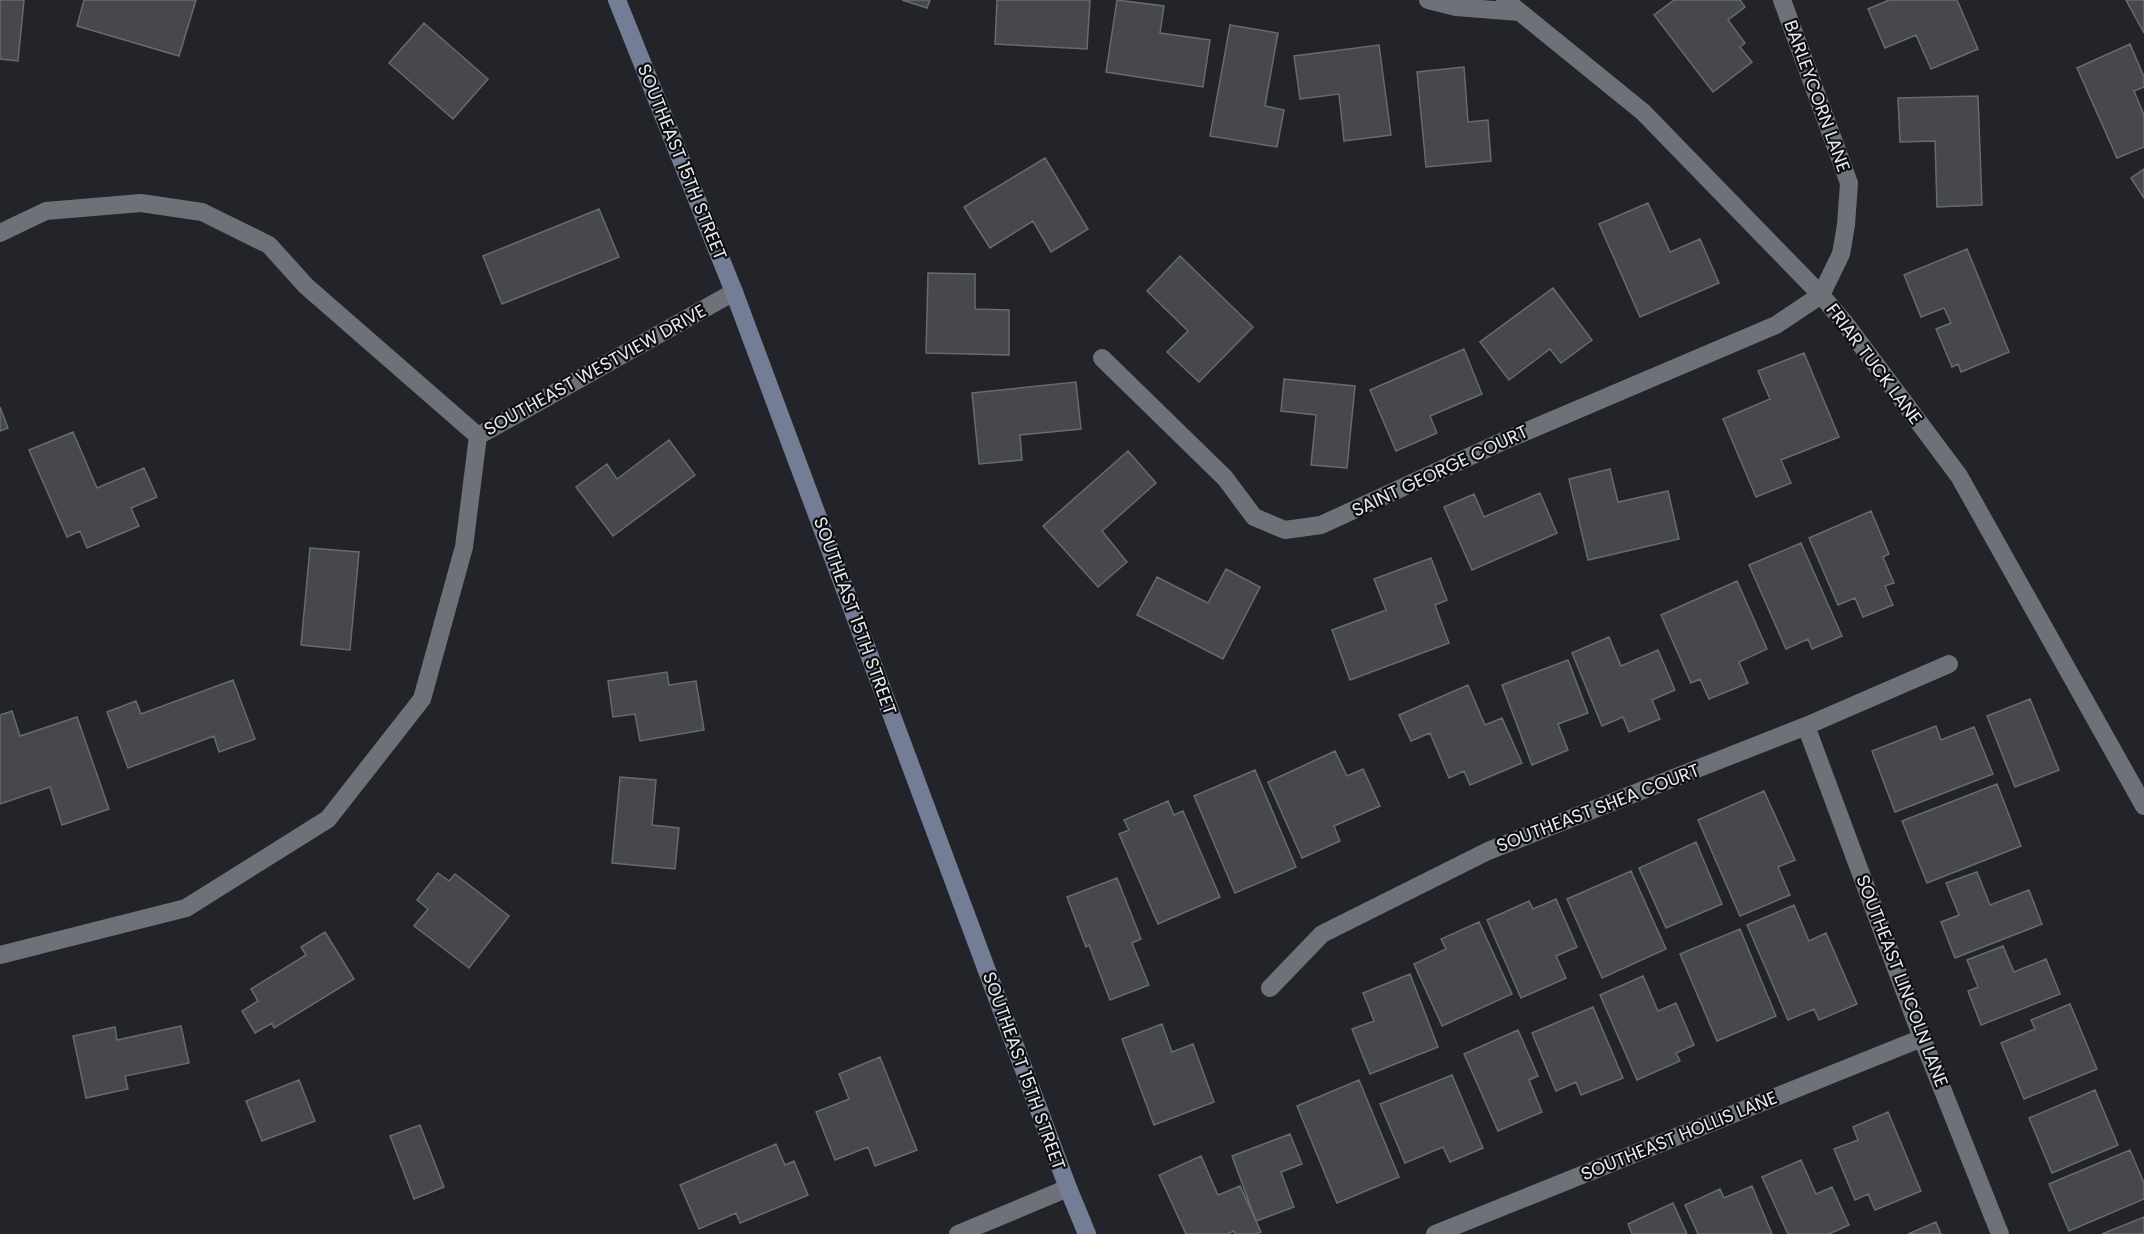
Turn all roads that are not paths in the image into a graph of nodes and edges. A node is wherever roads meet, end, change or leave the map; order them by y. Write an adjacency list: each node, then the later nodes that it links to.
1 (617, 0): 7 (main road, SOUTHEAST 15TH STREET)
2 (1428, 0): 5 (street)
3 (1505, 0): 5 (street, FRIAR TUCK LANE)
4 (1782, 0): 8 (street, BARLEYCORN LANE)
5 (1519, 12): 8 (street, FRIAR TUCK LANE)
6 (0, 232): 10 (street)
7 (734, 292): 10 (street, SOUTHEAST WESTVIEW DRIVE); 17 (main road, SOUTHEAST 15TH STREET)
8 (1821, 295): 9 (street, SAINT GEORGE COURT); 13 (street, FRIAR TUCK LANE)
9 (1102, 358)
10 (478, 436): 14 (street, SOUTHEAST WESTVIEW DRIVE)
11 (1949, 664): 12 (street, SOUTHEAST SHEA COURT)
12 (1806, 726): 15 (street, SOUTHEAST SHEA COURT); 16 (street, SOUTHEAST LINCOLN LANE)
13 (2144, 806)
14 (0, 955)
15 (1270, 988)
16 (1922, 1038): 20 (street, SOUTHEAST HOLLIS LANE); 21 (street, SOUTHEAST LINCOLN LANE)
17 (1068, 1188): 18 (street); 19 (main road, SOUTHEAST 15TH STREET)
18 (958, 1234)
19 (1087, 1234)
20 (1435, 1234)
21 (2000, 1234)

